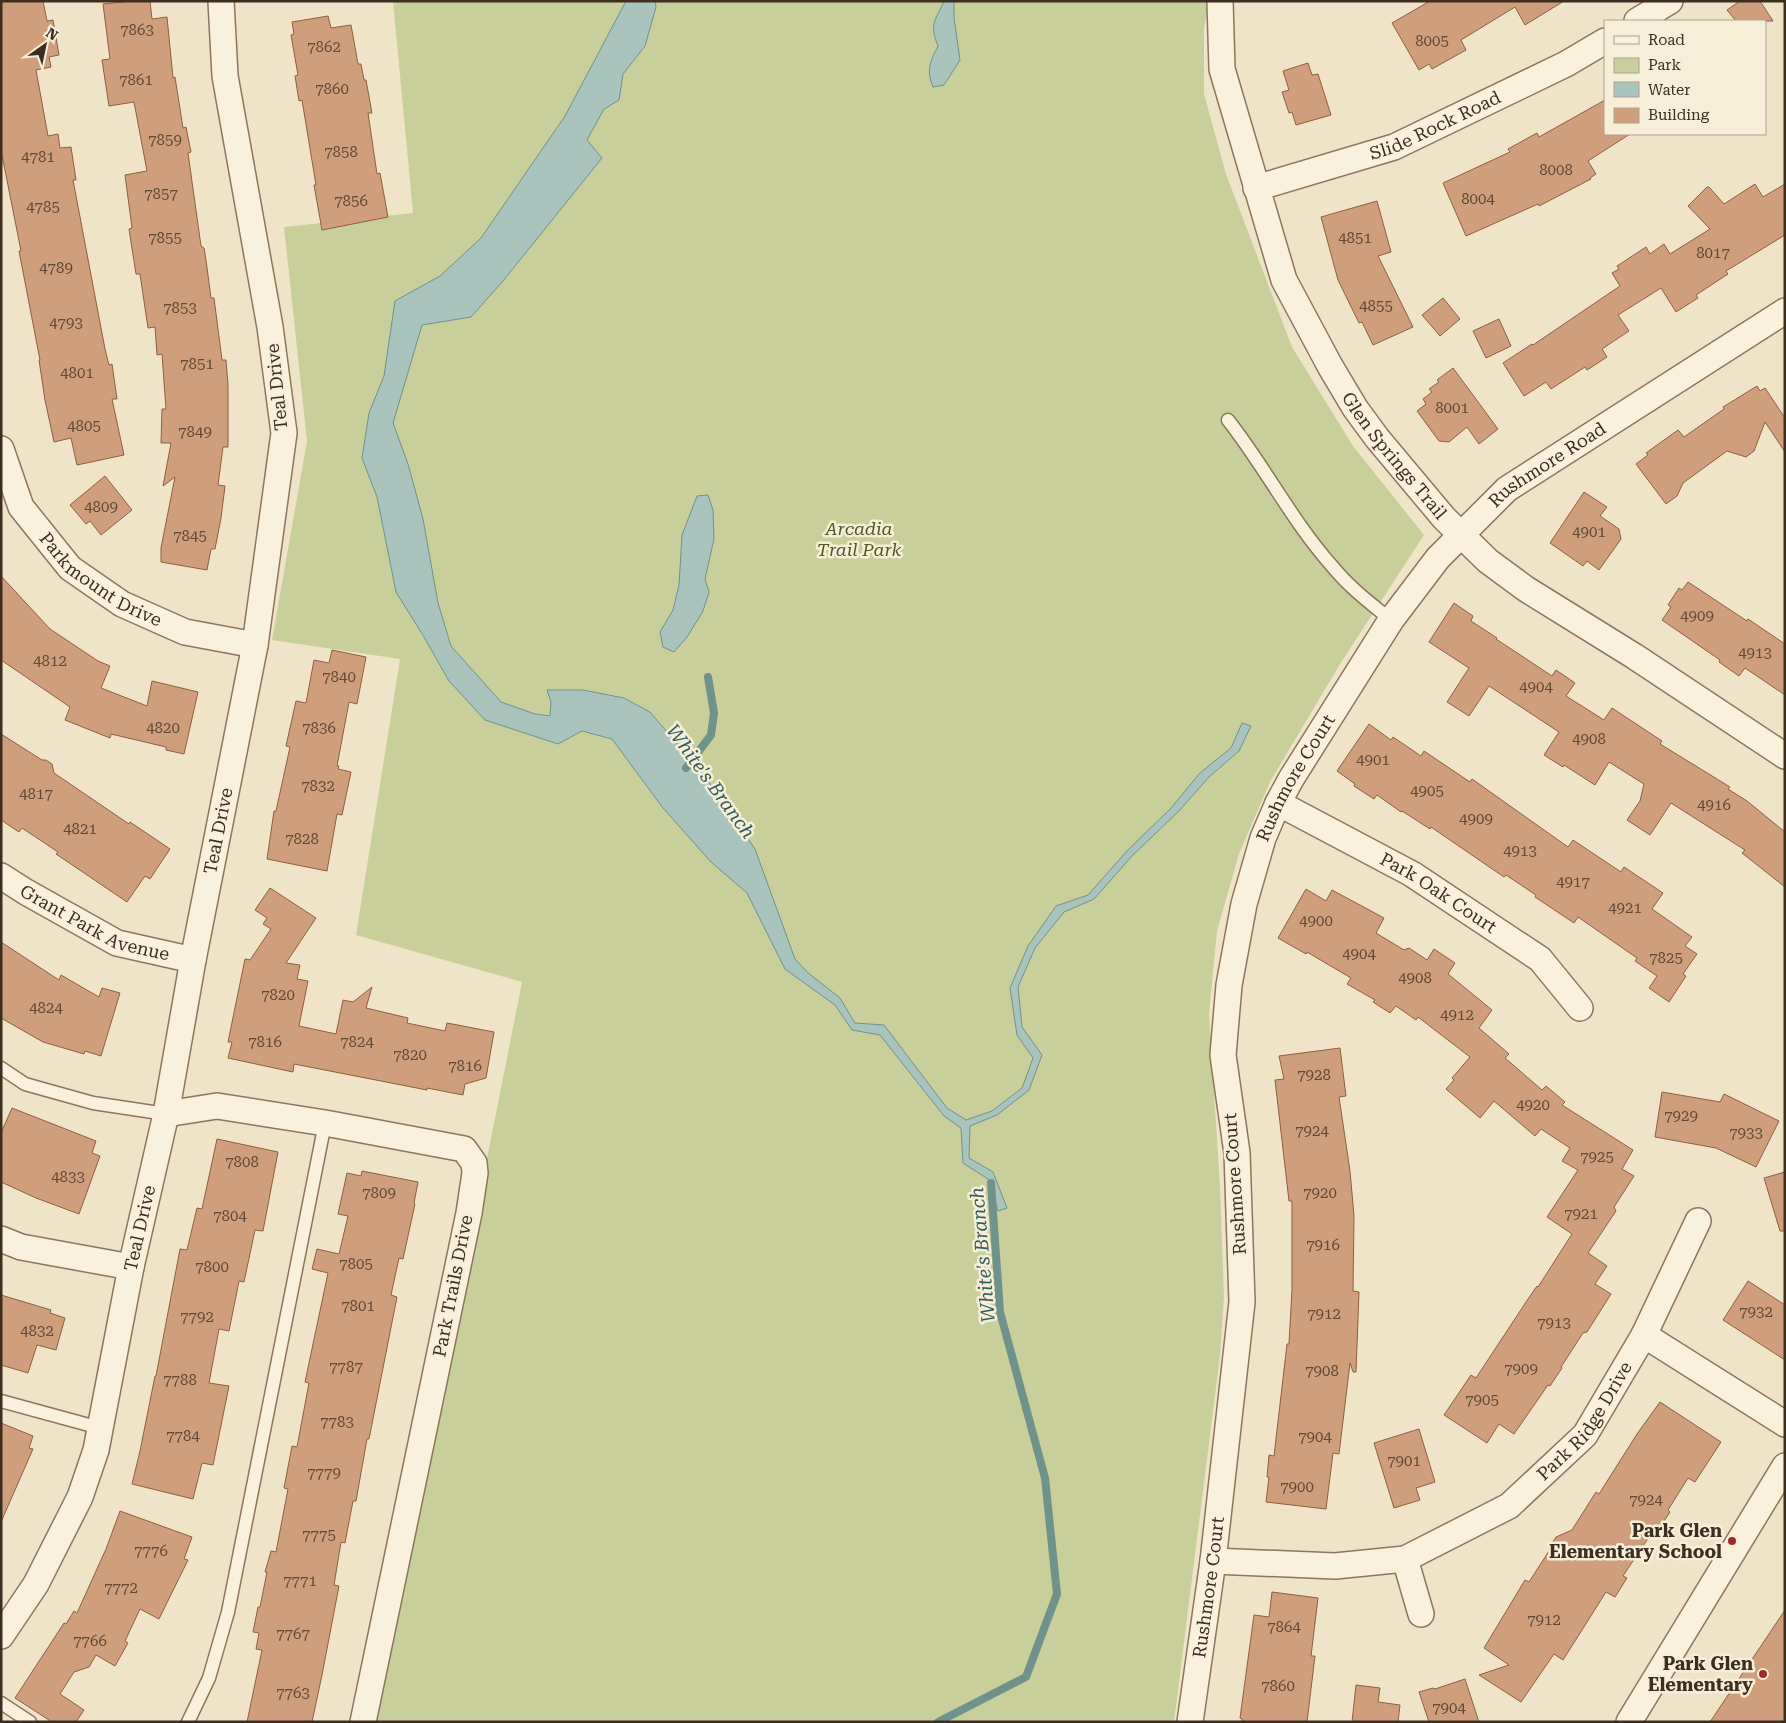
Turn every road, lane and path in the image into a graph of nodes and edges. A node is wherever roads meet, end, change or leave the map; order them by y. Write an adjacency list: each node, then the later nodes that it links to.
1 (221, 1): 12 (street, Teal Drive)
2 (1220, 1): 6 (street, Glen Springs Trail)
3 (1670, 1): 4 (street)
4 (1639, 20)
5 (1604, 42): 6 (street, Slide Rock Road)
6 (1256, 188): 10 (street, Glen Springs Trail)
7 (1784, 313): 10 (street, Rushmore Road)
8 (1228, 420): 11 (lane)
9 (1, 449): 12 (street, Parkmount Drive)
10 (1461, 535): 11 (street, Rushmore Road); 14 (street, Glen Springs Trail)
11 (1391, 620): 13 (street, Rushmore Road)
12 (255, 645): 17 (street, Teal Drive)
13 (1357, 673): 15 (street, Rushmore Court)
14 (1785, 756)
15 (1278, 803): 18 (street, Park Oak Court); 31 (street, Rushmore Court)
16 (1, 876): 17 (street, Grant Park Avenue)
17 (193, 960): 20 (street, Teal Drive)
18 (1580, 1008)
19 (1, 1068): 20 (lane)
20 (166, 1114): 21 (street, Park Trails Drive); 24 (street, Teal Drive)
21 (325, 1123): 36 (lane); 37 (street, Park Trails Drive)
22 (1698, 1221): 25 (street, Park Ridge Drive)
23 (1, 1239): 24 (street)
24 (130, 1267): 28 (street, Teal Drive)
25 (1644, 1335): 27 (street); 30 (street, Park Ridge Drive)
26 (1, 1401): 28 (lane)
27 (1785, 1424)
28 (100, 1428): 33 (street, Teal Drive)
29 (1785, 1466): 39 (street)
30 (1405, 1560): 31 (street, Park Ridge Drive); 32 (street)
31 (1213, 1561): 38 (street, Rushmore Court)
32 (1422, 1614)
33 (1, 1636)
34 (1, 1703): 35 (lane)
35 (30, 1722)
36 (188, 1722)
37 (363, 1722)
38 (1190, 1722)
39 (1629, 1722)

